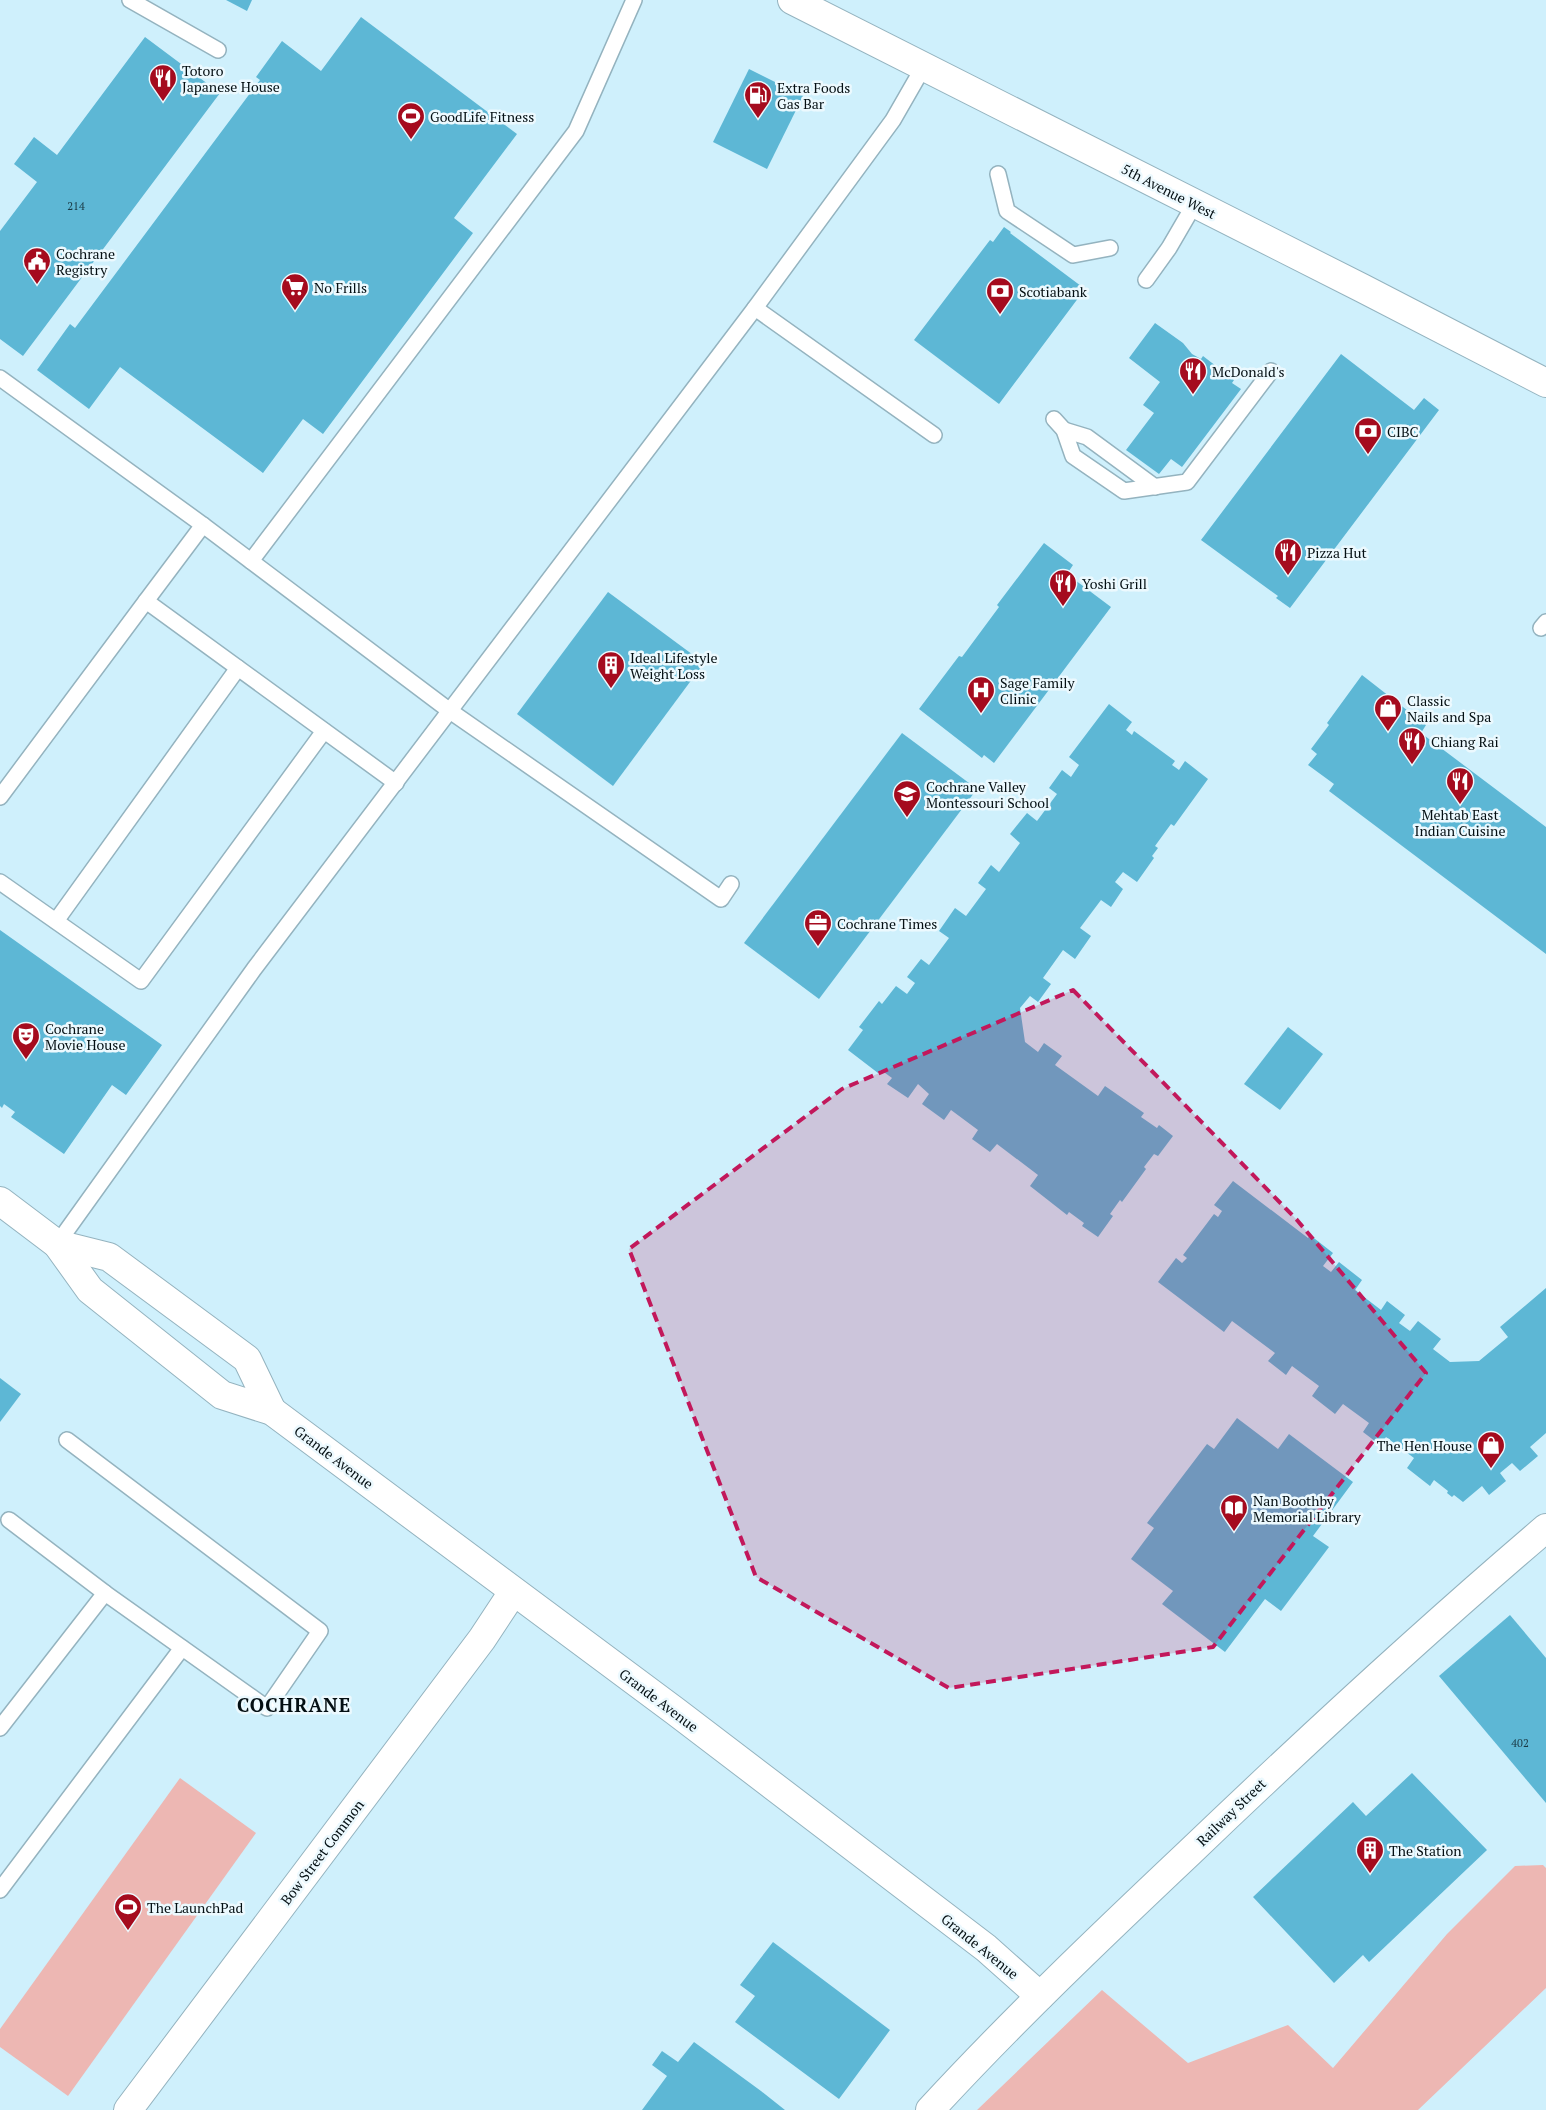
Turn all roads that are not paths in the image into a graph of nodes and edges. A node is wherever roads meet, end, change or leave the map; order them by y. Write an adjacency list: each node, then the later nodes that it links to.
1 (130, 0): 4 (lane)
2 (634, 0): 17 (lane)
3 (792, 0): 5 (street, 5th Avenue West)
4 (218, 50)
5 (924, 66): 7 (street, 5th Avenue West); 10 (lane)
6 (998, 174): 8 (lane)
7 (1194, 205): 9 (lane); 13 (street, 5th Avenue West)
8 (1110, 248)
9 (1146, 280)
10 (755, 308): 14 (lane); 20 (lane)
11 (1271, 371): 15 (lane)
12 (0, 378): 16 (lane)
13 (1546, 383)
14 (934, 435)
15 (1155, 487): 15 (lane)
16 (203, 525): 17 (lane); 18 (lane)
17 (250, 562): 20 (lane)
18 (146, 601): 19 (lane); 23 (lane)
19 (238, 668): 21 (lane); 26 (lane)
20 (450, 711): 22 (lane); 25 (lane)
21 (324, 731): 22 (lane); 26 (lane)
22 (396, 783): 28 (lane)
23 (0, 797)
24 (0, 882): 26 (lane)
25 (731, 884)
26 (56, 921)
27 (0, 1200): 28 (street, Grande Avenue)
28 (57, 1244): 29 (street, Grande Avenue); 29 (street, Grande Avenue)
29 (272, 1411): 33 (street, Grande Avenue)
30 (67, 1440): 35 (lane)
31 (9, 1520): 34 (lane)
32 (1546, 1528): 38 (street, Railway Street)
33 (514, 1592): 38 (street, Grande Avenue); 39 (street, Bow Street Common)
34 (105, 1593): 35 (lane); 36 (lane)
35 (182, 1648): 37 (lane)
36 (0, 1728)
37 (0, 1890)
38 (1040, 1996): 40 (street, Railway Street)
39 (128, 2110)
40 (930, 2110)

